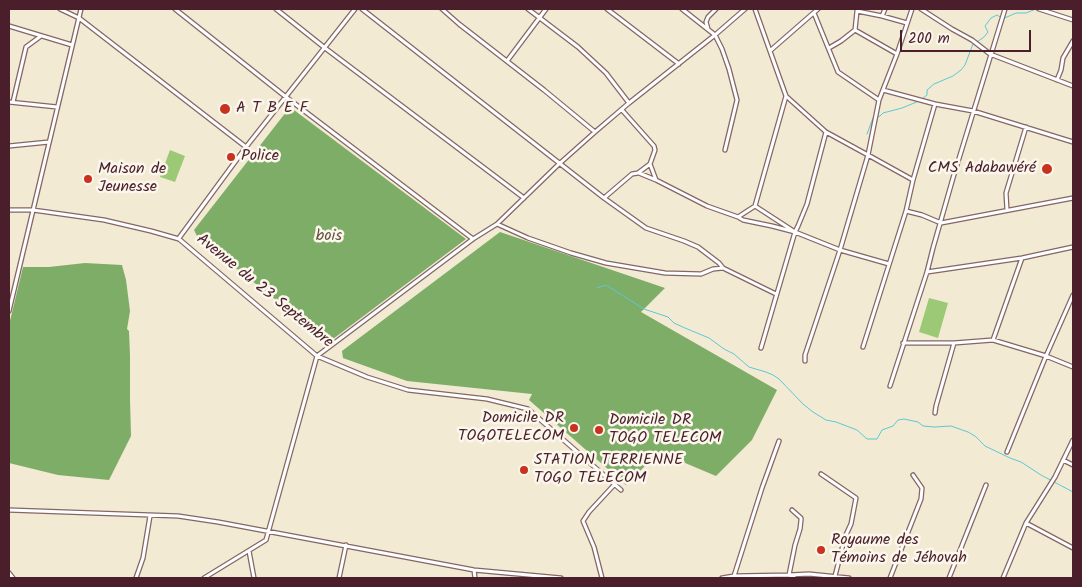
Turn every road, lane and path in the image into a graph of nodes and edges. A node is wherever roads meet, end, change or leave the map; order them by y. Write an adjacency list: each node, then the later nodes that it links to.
1 (60, 9): 23 (street)
2 (81, 9): 23 (street)
3 (175, 9): 45 (street)
4 (276, 9): 34 (street)
5 (355, 9): 34 (street)
6 (362, 9): 62 (street)
7 (442, 9): 39 (street)
8 (528, 9): 24 (street)
9 (546, 9): 24 (street)
10 (607, 9): 40 (street)
11 (682, 9): 28 (street)
12 (716, 9): 28 (street)
13 (745, 9): 30 (street)
14 (755, 9): 36 (street)
15 (818, 9): 21 (street)
16 (885, 9): 22 (street)
17 (912, 9): 26 (street)
18 (921, 9): 38 (street)
19 (1005, 9): 38 (street)
20 (1039, 9): 25 (street)
21 (814, 13): 35 (street); 36 (street)
22 (882, 16): 26 (street); 29 (street)
23 (79, 18): 33 (street); 59 (street)
24 (540, 18): 39 (street); 48 (street)
25 (1073, 20)
26 (908, 23): 37 (street)
27 (9, 26): 31 (street)
28 (708, 29): 30 (street)
29 (855, 30): 35 (street); 37 (street)
30 (715, 34): 40 (street); 60 (street)
31 (41, 36): 33 (street); 47 (street)
32 (1073, 41): 41 (street)
33 (72, 45): 50 (street)
34 (325, 48): 45 (street); 67 (street)
35 (829, 48): 46 (street)
36 (770, 50): 44 (street)
37 (897, 54): 43 (street)
38 (990, 54): 41 (street); 52 (street)
39 (507, 61): 54 (street)
40 (679, 64): 48 (street)
41 (1056, 80): 42 (street)
42 (1073, 86)
43 (883, 90): 46 (street); 49 (street)
44 (786, 96): 55 (street); 70 (street)
45 (286, 97): 59 (street); 80 (street)
46 (880, 100): 61 (street)
47 (11, 102): 50 (street)
48 (629, 103): 51 (street)
49 (935, 104): 52 (street); 66 (street)
50 (57, 107): 56 (street)
51 (622, 110): 54 (street); 63 (street)
52 (973, 111): 53 (street); 76 (street)
53 (1026, 127): 57 (street); 73 (street)
54 (595, 132): 62 (street)
55 (826, 132): 61 (street); 78 (street)
56 (49, 142): 58 (street); 72 (street)
57 (1073, 142)
58 (9, 146)
59 (246, 147): 79 (street)
60 (725, 150)
61 (868, 156): 66 (street); 82 (street)
62 (559, 164): 67 (street); 68 (street)
63 (650, 164): 64 (street); 65 (street)
64 (638, 172): 65 (street); 68 (street)
65 (656, 180): 75 (street)
66 (913, 180): 74 (street)
67 (524, 198): 77 (street)
68 (604, 198): 85 (street)
69 (1073, 198): 73 (street)
70 (755, 206): 75 (street); 78 (street)
71 (9, 210): 72 (street, Avenue du 23 Septembre)
72 (33, 210): 79 (street, Avenue du 23 Septembre); 89 (street)
73 (1008, 210): 76 (street)
74 (906, 211): 76 (street); 84 (street)
75 (738, 217): 78 (street)
76 (941, 222): 86 (street)
77 (497, 224): 80 (street); 85 (street)
78 (795, 232): 82 (street); 87 (street)
79 (179, 239): 95 (street, Avenue du 23 Septembre)
80 (472, 239): 95 (street)
81 (1073, 247): 83 (street)
82 (840, 250): 84 (street); 97 (street)
83 (1022, 258): 86 (street); 90 (street)
84 (889, 264): 93 (street)
85 (723, 268): 87 (street)
86 (927, 272): 92 (street)
87 (776, 294): 94 (street)
88 (1073, 295): 96 (street)
89 (9, 311)
90 (993, 340): 91 (street); 96 (street)
91 (954, 343): 92 (street); 100 (street)
92 (903, 344): 99 (street)
93 (863, 347)
94 (761, 348)
95 (317, 356): 109 (street, Avenue du 23 Septembre); 115 (street)
96 (1046, 356): 98 (street); 103 (street)
97 (805, 361)
98 (1073, 367)
99 (890, 386)
100 (935, 413)
101 (1073, 440): 104 (street)
102 (779, 441): 123 (street)
103 (1007, 452)
104 (1063, 460): 105 (street); 114 (street)
105 (1073, 465)
106 (821, 474): 122 (street)
107 (914, 475): 135 (street)
108 (986, 485): 136 (street)
109 (614, 486): 110 (street, Avenue du 23 Septembre); 131 (street)
110 (621, 490)
111 (9, 510): 113 (street)
112 (792, 510): 121 (street)
113 (150, 516): 115 (street); 125 (street)
114 (1026, 523): 117 (street); 137 (street)
115 (269, 531): 116 (street); 118 (street)
116 (346, 545): 119 (street); 128 (street)
117 (1073, 548)
118 (249, 551): 126 (street); 127 (street)
119 (474, 570): 129 (street); 130 (street)
120 (9, 573): 124 (street)
121 (789, 575): 122 (street); 123 (street); 133 (street)
122 (834, 576): 134 (street)
123 (735, 577): 132 (street)
124 (13, 578)
125 (136, 578)
126 (204, 578)
127 (254, 578)
128 (339, 578)
129 (476, 578)
130 (561, 578)
131 (602, 578)
132 (722, 578)
133 (795, 578)
134 (848, 578)
135 (890, 578)
136 (949, 578)
137 (1003, 578)

